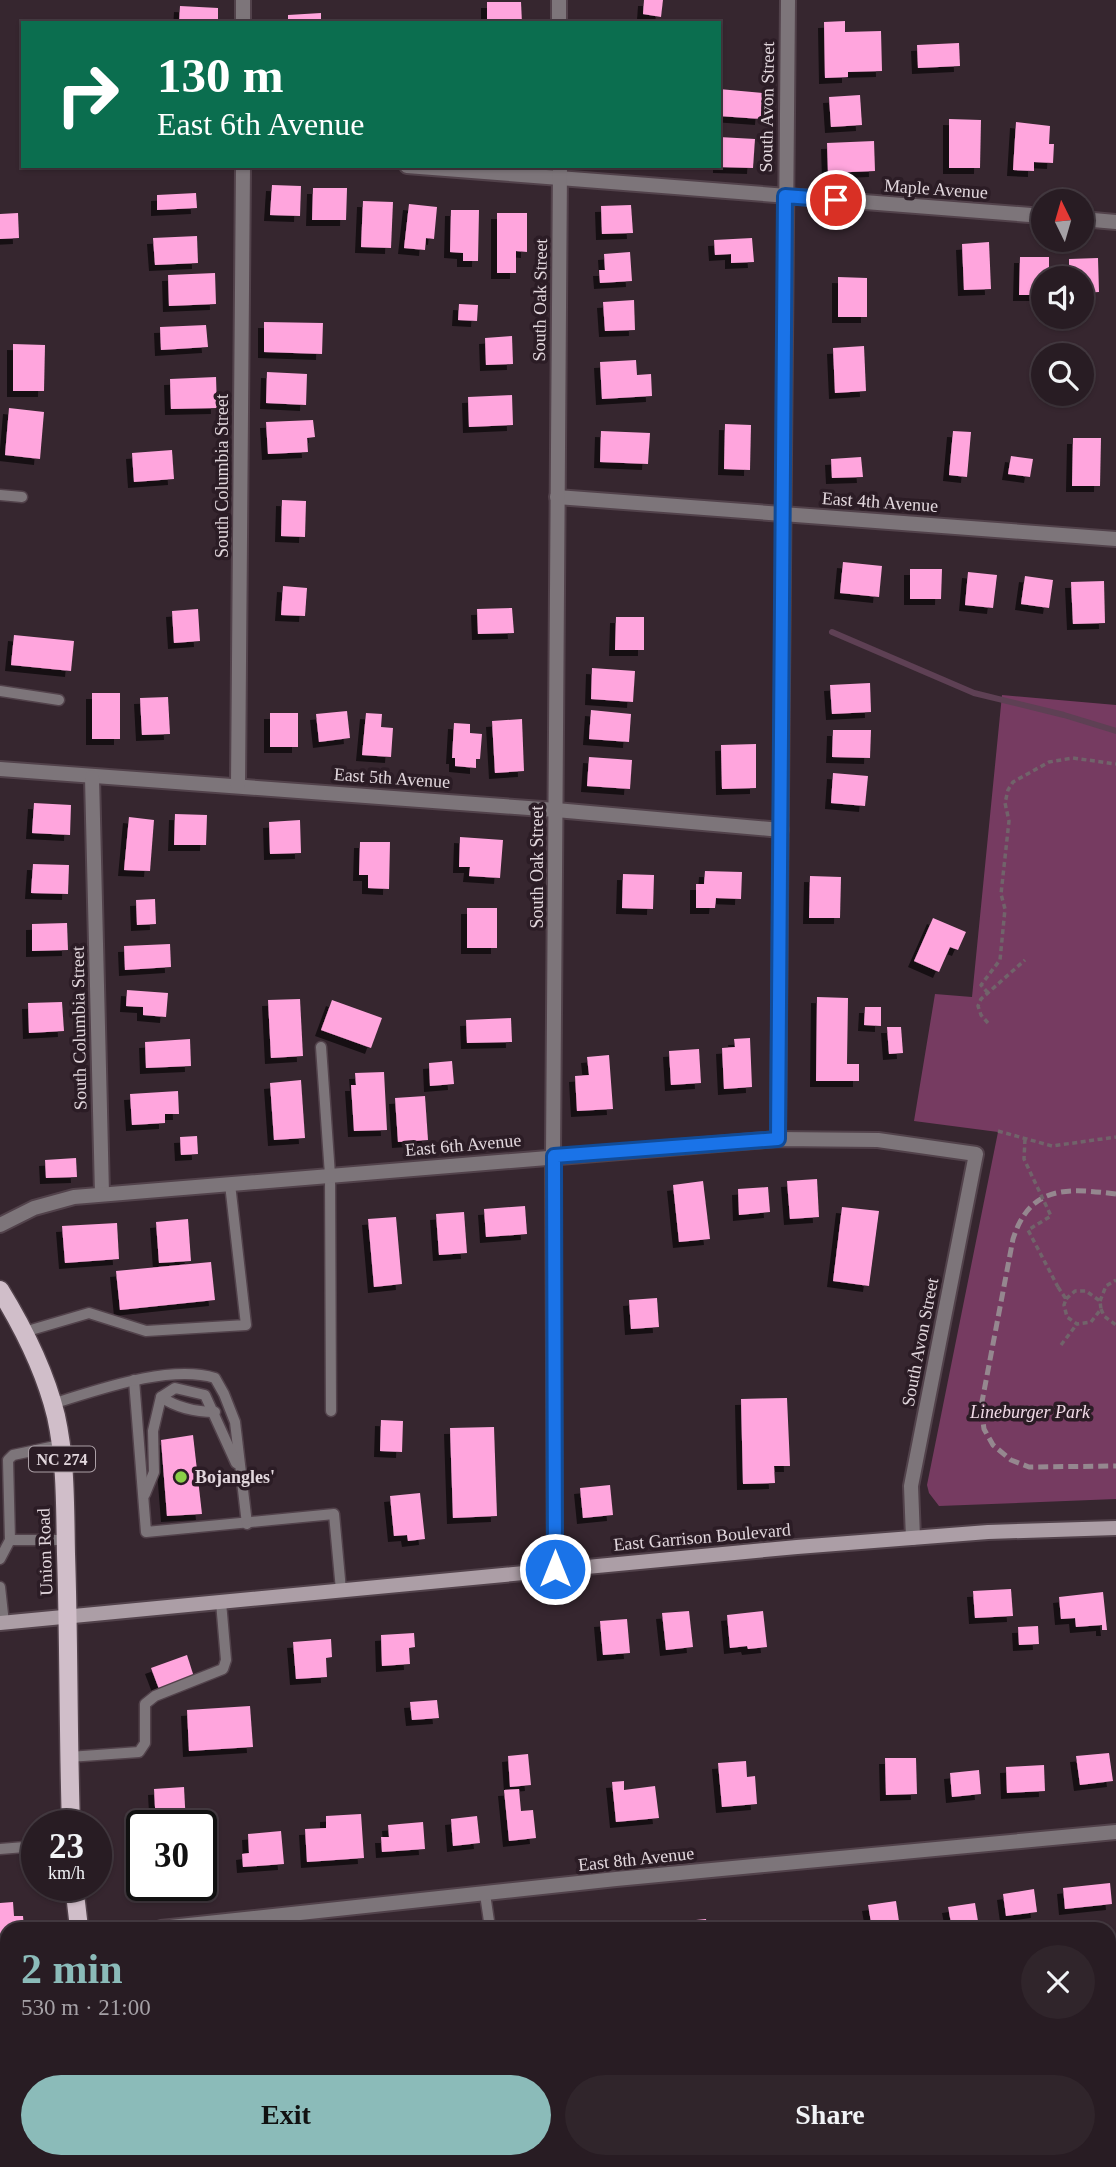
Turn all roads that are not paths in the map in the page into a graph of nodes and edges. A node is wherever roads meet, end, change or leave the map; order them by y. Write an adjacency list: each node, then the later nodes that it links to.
1 (243, 0): 4 (street)
2 (559, 0): 5 (street)
3 (788, 0): 9 (street, South Avon Street)
4 (243, 21)
5 (559, 21)
6 (243, 168): 22 (street, South Columbia Street)
7 (451, 168): 8 (street, Maple Avenue)
8 (560, 173): 9 (street, Maple Avenue); 15 (street, South Oak Street)
9 (785, 196): 10 (street, Maple Avenue); 16 (street, South Avon Street)
10 (1031, 215)
11 (1094, 220): 12 (street)
12 (1116, 222)
13 (0, 495): 14 (lane)
14 (22, 497)
15 (557, 497): 16 (street, East 4th Avenue); 23 (street, South Oak Street)
16 (782, 513): 17 (street, East 4th Avenue); 24 (street, South Avon Street)
17 (1116, 539)
18 (0, 691): 19 (lane)
19 (59, 700)
20 (0, 769): 21 (street, East 5th Avenue)
21 (92, 777): 22 (street, East 5th Avenue); 31 (street, South Columbia Street)
22 (238, 786): 23 (street, East 5th Avenue)
23 (556, 810): 24 (street, East 5th Avenue); 28 (street, South Oak Street)
24 (781, 830): 26 (street, South Avon Street)
25 (321, 1047): 29 (lane)
26 (778, 1139): 27 (street, East 6th Avenue); 28 (street, East 6th Avenue)
27 (976, 1154): 45 (street, South Avon Street)
28 (554, 1156): 29 (street, East 6th Avenue); 49 (street, South Oak Street)
29 (330, 1175): 30 (street, East 6th Avenue); 38 (lane)
30 (230, 1184): 31 (street, East 6th Avenue); 34 (lane)
31 (102, 1194): 32 (street, East 6th Avenue)
32 (0, 1225)
33 (0, 1290): 34 (main road, Union Road / NC 274)
34 (24, 1332): 37 (main road, Union Road / NC 274)
35 (134, 1380): 37 (lane); 41 (lane); 42 (lane)
36 (161, 1397): 39 (lane); 39 (lane); 42 (lane)
37 (52, 1404): 40 (main road, Union Road / NC 274)
38 (331, 1411)
39 (215, 1412): 41 (lane)
40 (60, 1445): 46 (lane); 47 (main road, Union Road / NC 274)
41 (240, 1469): 43 (lane)
42 (144, 1496): 43 (lane)
43 (247, 1524): 51 (lane)
44 (1116, 1528): 45 (main road, East Garrison Boulevard)
45 (913, 1538): 49 (main road, East Garrison Boulevard)
46 (10, 1540): 47 (lane); 48 (lane)
47 (66, 1540): 53 (main road, Union Road / NC 274)
48 (0, 1559)
49 (555, 1569): 51 (main road, East Garrison Boulevard)
50 (0, 1587): 54 (lane)
51 (341, 1590): 52 (main road, East Garrison Boulevard)
52 (221, 1601): 53 (main road, East Garrison Boulevard); 55 (lane)
53 (68, 1616): 54 (main road, East Garrison Boulevard); 55 (main road, Union Road / NC 274)
54 (2, 1623)
55 (69, 1757): 56 (main road, Union Road / NC 274)
56 (71, 1810)
57 (1116, 1832): 60 (street, East 8th Avenue)
58 (21, 1847): 59 (lane)
59 (0, 1849)
60 (485, 1894): 63 (street, East 8th Avenue); 64 (lane)
61 (76, 1901): 62 (main road)
62 (78, 1922)
63 (278, 1922)
64 (489, 1922)

